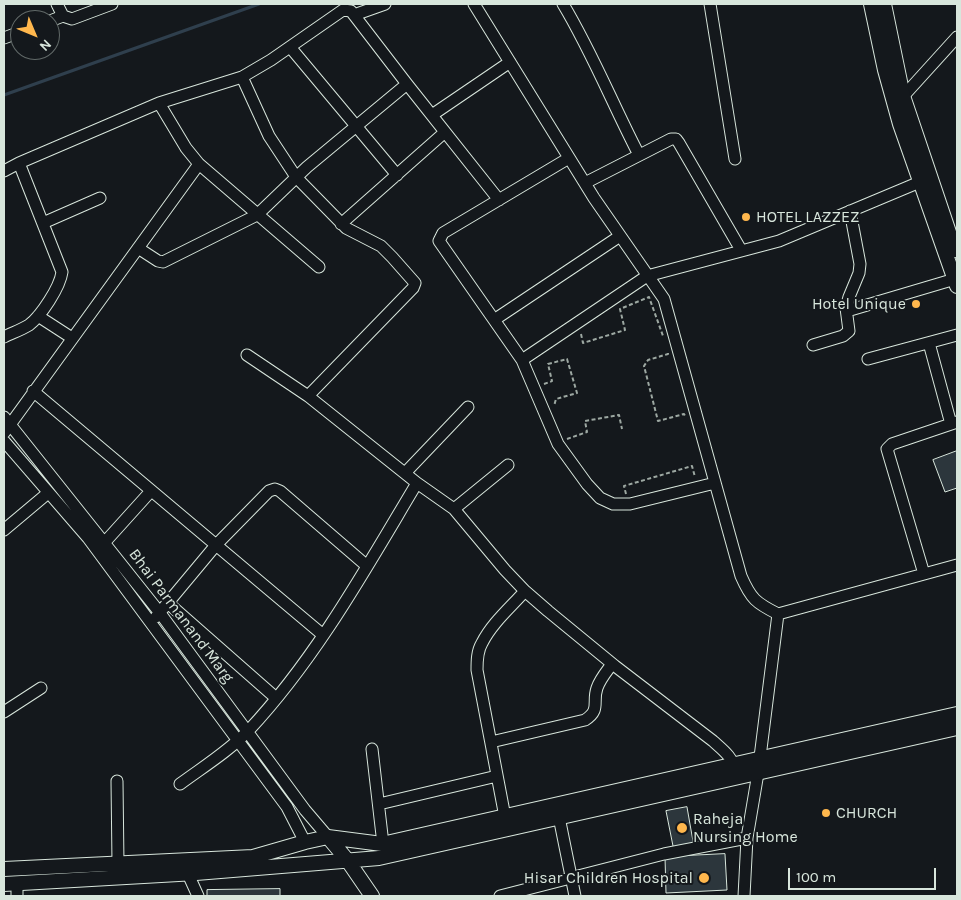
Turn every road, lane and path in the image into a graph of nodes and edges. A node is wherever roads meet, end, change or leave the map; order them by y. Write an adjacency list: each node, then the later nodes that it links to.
1 (57, 4): 10 (street)
2 (112, 4): 10 (street)
3 (385, 4): 9 (street)
4 (474, 4): 14 (street)
5 (562, 4): 22 (street)
6 (710, 4): 24 (street)
7 (871, 4): 17 (main road)
8 (884, 4): 17 (main road)
9 (354, 15): 13 (street); 16 (street)
10 (63, 16): 11 (street)
11 (60, 17)
12 (957, 37): 17 (street)
13 (290, 47): 15 (street); 20 (street)
14 (510, 62): 19 (street); 23 (street)
15 (242, 77): 18 (street); 29 (street)
16 (407, 84): 19 (street); 20 (street)
17 (899, 101): 30 (main road)
18 (158, 103): 25 (street); 26 (street)
19 (432, 115): 21 (street)
20 (356, 126): 28 (street); 29 (street)
21 (445, 132): 28 (street); 33 (street)
22 (639, 155): 31 (street); 40 (street)
23 (569, 158): 31 (street); 33 (street)
24 (735, 159)
25 (19, 163): 27 (street); 36 (street)
26 (198, 164): 35 (street); 39 (street)
27 (4, 171)
28 (397, 175): 37 (street)
29 (296, 177): 35 (street); 37 (street)
30 (926, 180): 34 (street); 41 (main road); 44 (main road)
31 (585, 183): 38 (street)
32 (100, 198): 36 (street)
33 (499, 200): 47 (street)
34 (850, 211): 40 (street); 45 (street)
35 (257, 215): 39 (street); 42 (street)
36 (43, 222): 46 (street)
37 (341, 224): 59 (street)
38 (620, 236): 43 (street); 47 (street)
39 (138, 248): 51 (street)
40 (741, 250): 43 (street)
41 (957, 257)
42 (319, 267)
43 (647, 276): 48 (street); 72 (street)
44 (957, 284): 45 (street)
45 (847, 311): 53 (street)
46 (38, 316): 50 (street); 51 (street)
47 (494, 320): 56 (street)
48 (579, 322): 56 (street); 62 (path)
49 (957, 336): 52 (street)
50 (4, 337)
51 (72, 338): 58 (street)
52 (929, 343): 55 (street); 63 (street)
53 (813, 345)
54 (247, 355): 59 (street)
55 (868, 359)
56 (522, 360): 72 (street)
57 (543, 384): 61 (path)
58 (33, 391): 64 (street); 73 (street)
59 (308, 396): 69 (street)
60 (468, 407): 69 (street)
61 (552, 411)
62 (687, 423)
63 (954, 423): 82 (street)
64 (6, 425): 78 (street, Bhai Parmanand Marg)
65 (622, 429): 66 (path)
66 (564, 433)
67 (4, 441): 74 (street, Bhai Parmanand Marg)
68 (508, 465): 76 (street)
69 (405, 473): 71 (street)
70 (696, 479): 75 (path)
71 (417, 483): 76 (street); 81 (street)
72 (715, 483): 86 (street)
73 (151, 490): 78 (street); 79 (street)
74 (48, 493): 77 (street); 87 (street, Bhai Parmanand Marg)
75 (626, 498)
76 (454, 509): 83 (street)
77 (4, 530)
78 (105, 542): 85 (street, Bhai Parmanand Marg)
79 (216, 545): 81 (street); 84 (street); 88 (street)
80 (957, 565): 82 (street)
81 (367, 566): 88 (street)
82 (924, 574): 86 (street)
83 (525, 591): 89 (street); 97 (street)
84 (168, 603): 85 (street); 91 (street)
85 (160, 613): 87 (street); 95 (street, Bhai Parmanand Marg)
86 (778, 614): 99 (street)
87 (152, 623): 96 (street, Bhai Parmanand Marg)
88 (323, 635): 91 (street)
89 (612, 664): 97 (street); 100 (street)
90 (41, 688): 92 (street)
91 (276, 698): 95 (street)
92 (4, 712)
93 (957, 714): 99 (main road)
94 (957, 728): 101 (main road)
95 (247, 731): 96 (street); 108 (street, Bhai Parmanand Marg)
96 (237, 740): 104 (street); 110 (street, Bhai Parmanand Marg)
97 (491, 742): 102 (street)
98 (372, 749): 105 (street)
99 (759, 758): 100 (main road); 101 (street)
100 (735, 771): 101 (main road); 106 (main road); 107 (main road)
101 (758, 773): 109 (street)
102 (497, 776): 105 (street); 106 (street)
103 (117, 781): 113 (street)
104 (180, 784)
105 (378, 804): 111 (street)
106 (505, 817): 111 (main road)
107 (559, 817): 112 (main road); 116 (street)
108 (328, 837): 110 (main road); 111 (main road); 112 (main road)
109 (747, 838): 116 (street); 122 (street)
110 (305, 842): 113 (main road)
111 (383, 844)
112 (348, 861): 115 (main road); 119 (main road)
113 (118, 864): 114 (main road)
114 (4, 869)
115 (188, 874): 117 (main road); 118 (street)
116 (570, 878): 120 (street); 121 (street)
117 (13, 888)
118 (198, 896)
119 (372, 896)
120 (500, 896)
121 (575, 896)
122 (744, 896)

